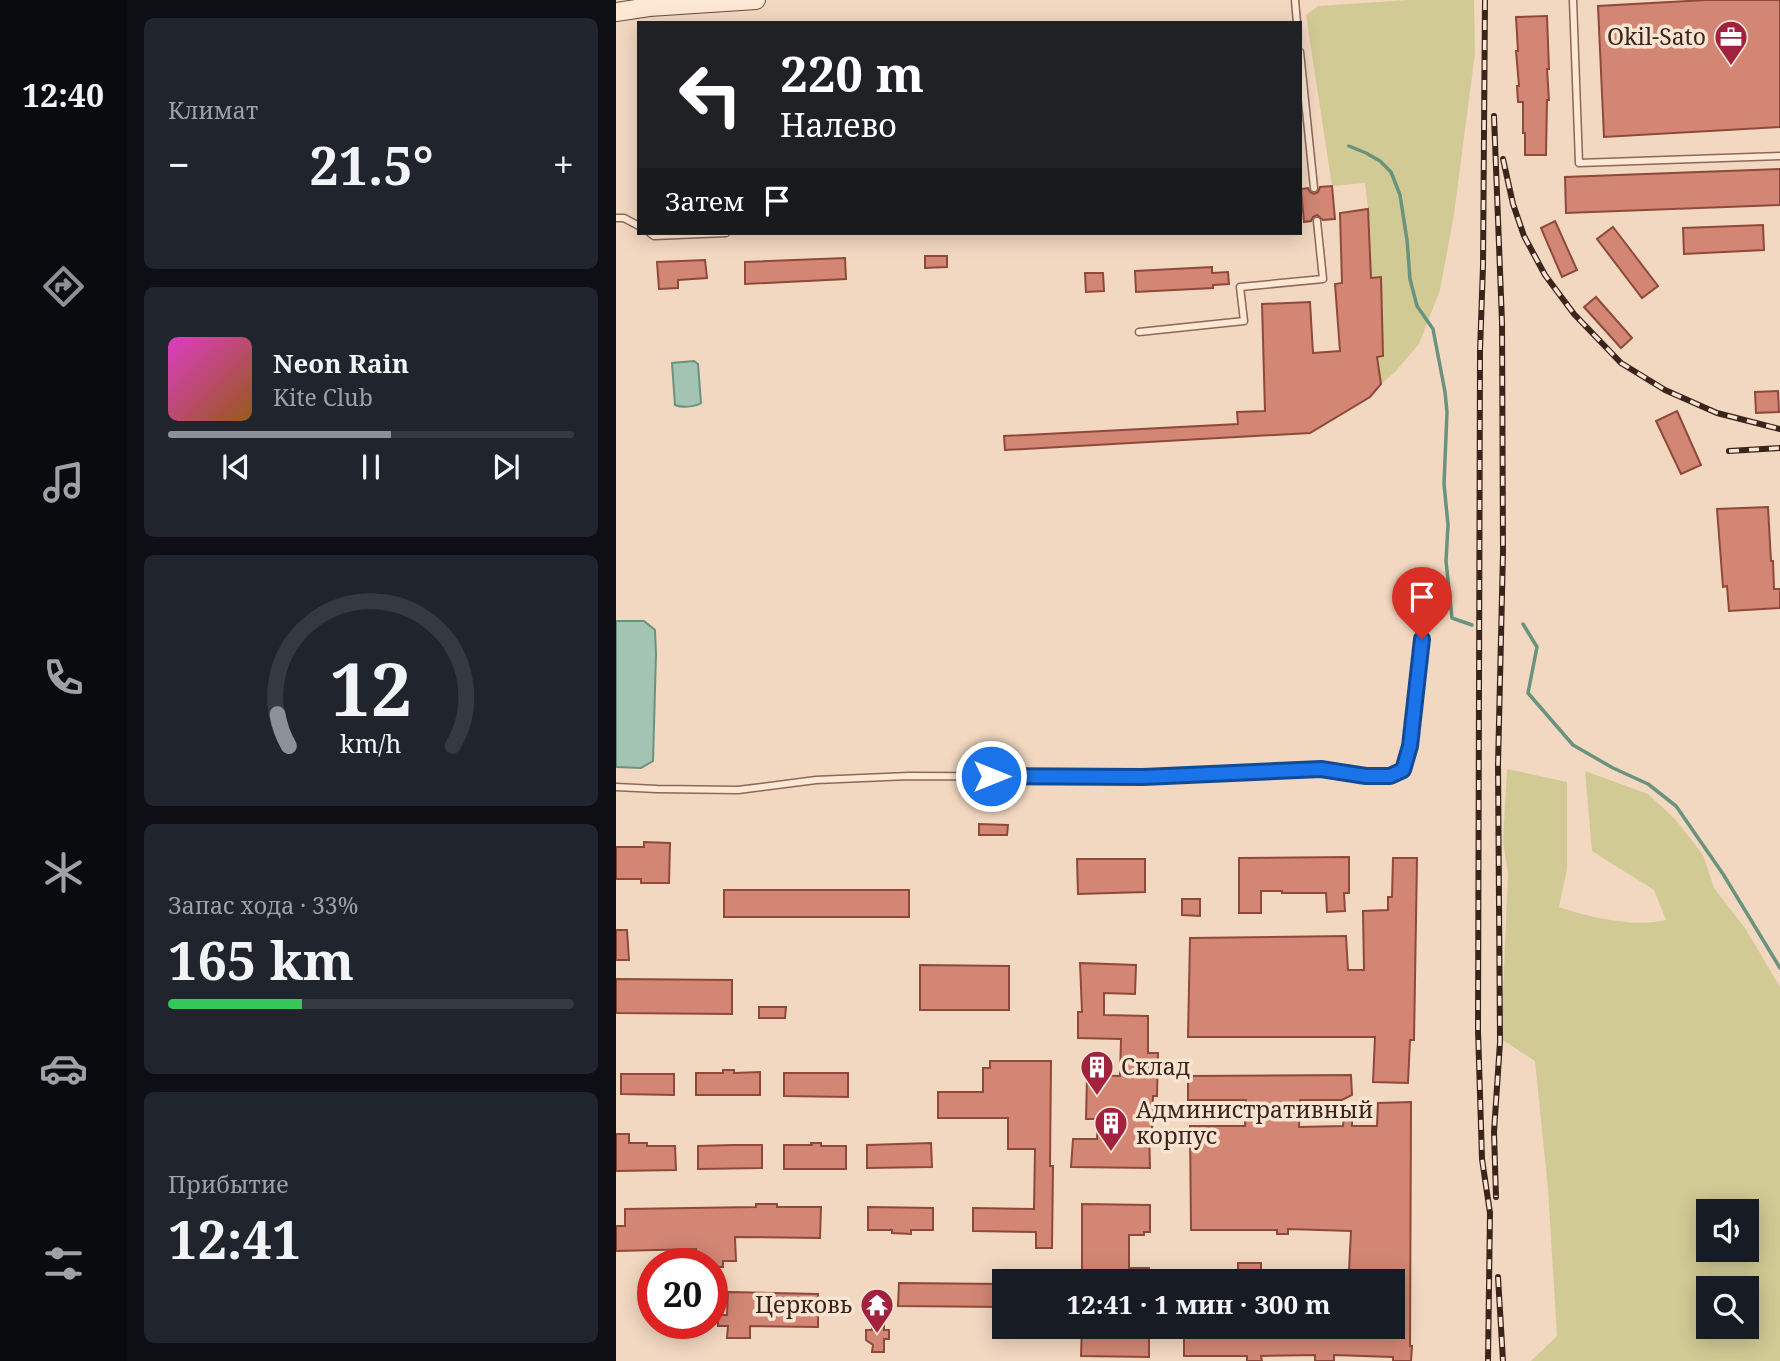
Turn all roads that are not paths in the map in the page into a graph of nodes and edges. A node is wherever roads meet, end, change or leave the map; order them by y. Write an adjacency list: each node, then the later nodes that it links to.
1 (755, 0): 4 (street)
2 (1295, 0): 5 (lane)
3 (1573, 0): 7 (lane)
4 (616, 12)
5 (1297, 21)
6 (1302, 71): 8 (lane)
7 (1780, 156)
8 (1314, 188)
9 (616, 218): 11 (lane)
10 (1317, 220): 14 (lane)
11 (637, 225)
12 (653, 235): 13 (lane)
13 (678, 235)
14 (1139, 332)
15 (1422, 639): 16 (lane)
16 (616, 787)

